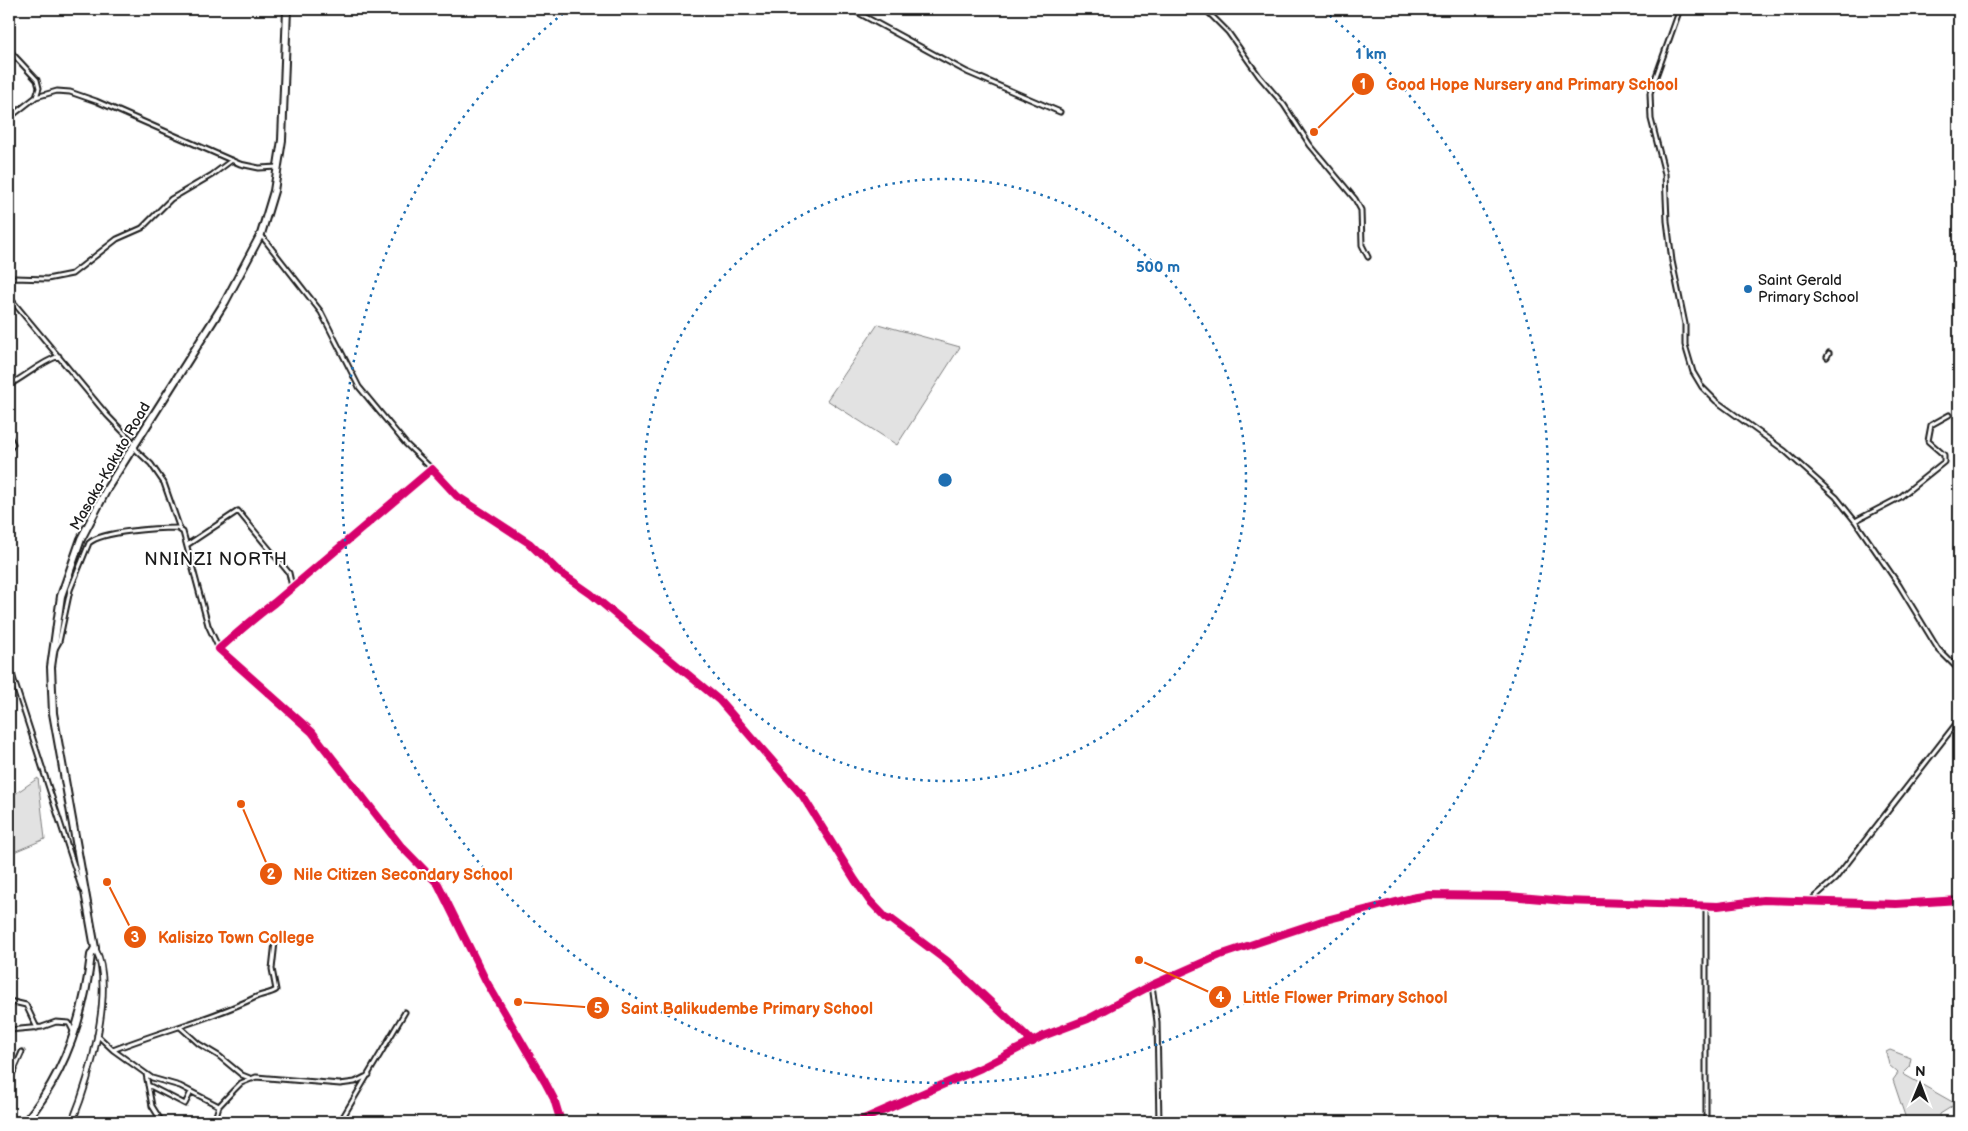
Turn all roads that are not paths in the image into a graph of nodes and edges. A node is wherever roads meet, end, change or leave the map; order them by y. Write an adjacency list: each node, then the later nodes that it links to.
1 (287, 9): 10 (highway, Masaka-Kakuto Road)
2 (851, 9): 7 (street)
3 (1205, 9): 12 (street)
4 (1680, 9): 24 (street)
5 (9, 50): 6 (street)
6 (36, 96): 8 (street); 9 (street)
7 (1060, 112)
8 (9, 118)
9 (232, 160): 10 (street); 13 (street)
10 (279, 167): 11 (highway, Masaka-Kakuto Road)
11 (261, 234): 21 (highway, Masaka-Kakuto Road); 23 (street)
12 (1368, 257)
13 (9, 280)
14 (9, 297): 16 (street)
15 (1829, 352): 17 (street)
16 (58, 356): 18 (street); 21 (street)
17 (1827, 357)
18 (9, 385)
19 (1949, 415): 24 (street)
20 (9, 436): 22 (street)
21 (134, 445): 25 (street); 29 (highway, Masaka-Kakuto Road)
22 (9, 450)
23 (432, 469): 27 (street); 47 (street)
24 (1855, 520): 31 (street)
25 (180, 529): 26 (street); 29 (street)
26 (187, 545): 27 (street); 28 (street)
27 (292, 587): 28 (street)
28 (219, 649): 64 (street)
29 (52, 654): 36 (highway, Masaka-Kakuto Road)
30 (9, 665): 36 (street)
31 (1959, 670)
32 (1959, 720): 34 (street)
33 (1959, 900): 34 (street)
34 (1810, 901): 35 (street)
35 (1706, 905): 39 (street); 67 (street)
36 (89, 912): 38 (highway, Masaka-Kakuto Road)
37 (276, 942): 42 (street)
38 (95, 948): 45 (highway, Masaka-Kakuto Road); 46 (street)
39 (1152, 984): 47 (street); 66 (street)
40 (9, 1001): 43 (street)
41 (405, 1012): 53 (street)
42 (180, 1027): 48 (street); 54 (street)
43 (37, 1028): 44 (street); 45 (street)
44 (9, 1030)
45 (75, 1034): 59 (highway, Masaka-Kakuto Road)
46 (97, 1035): 48 (street); 60 (street)
47 (1032, 1042): 65 (street)
48 (113, 1050): 52 (street)
49 (22, 1052): 51 (street)
50 (9, 1066): 51 (street)
51 (15, 1070): 55 (street)
52 (146, 1074): 56 (street); 57 (street)
53 (369, 1076): 54 (street); 63 (street)
54 (253, 1079): 58 (street)
55 (9, 1081)
56 (148, 1085): 57 (street); 61 (street)
57 (191, 1092): 58 (street)
58 (219, 1106): 62 (street)
59 (25, 1122)
60 (72, 1122)
61 (162, 1122)
62 (214, 1122)
63 (340, 1122)
64 (561, 1122)
65 (857, 1122)
66 (1159, 1122)
67 (1706, 1122)

